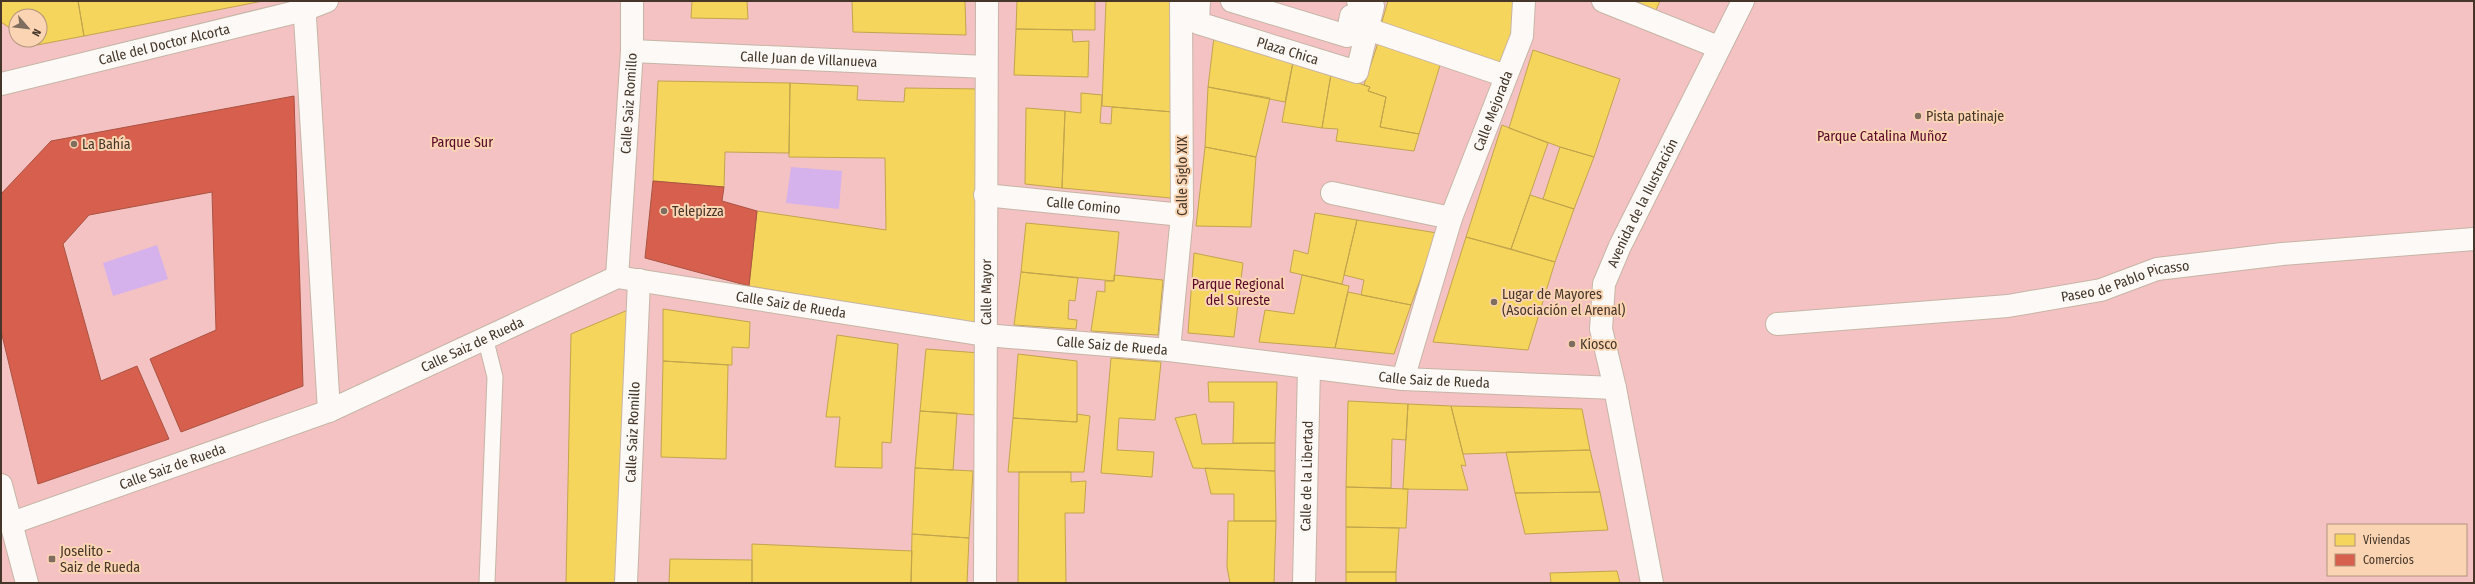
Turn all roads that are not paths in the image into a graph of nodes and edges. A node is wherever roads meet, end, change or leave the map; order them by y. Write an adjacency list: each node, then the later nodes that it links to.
1 (326, 1): 12 (street, Calle del Doctor Alcorta)
2 (632, 1): 15 (street, Calle Saiz Romillo)
3 (987, 1): 16 (street, Calle Mayor)
4 (1181, 1): 21 (street, Calle Siglo XIX)
5 (1199, 1): 13 (street, Plaza Chica)
6 (1232, 1): 13 (street, Plaza Chica)
7 (1354, 1): 13 (street, Plaza Chica)
8 (1358, 1): 13 (street, Plaza Chica)
9 (1524, 1): 17 (street, Calle Mejorada)
10 (1603, 1): 14 (street)
11 (1743, 1): 14 (street, Avenida de la Ilustración)
12 (304, 5): 18 (street, Calle del Doctor Alcorta); 33 (street)
13 (1359, 26): 17 (street)
14 (1718, 47): 32 (street, Avenida de la Ilustración)
15 (632, 51): 16 (street, Calle Juan de Villanueva); 24 (street, Calle Saiz Romillo)
16 (986, 67): 20 (street, Calle Mayor)
17 (1506, 76): 22 (street, Calle Mejorada)
18 (1, 84)
19 (1332, 193): 22 (street)
20 (985, 195): 21 (street, Calle Comino); 27 (street, Calle Mayor)
21 (1182, 215): 29 (street, Calle Siglo XIX)
22 (1451, 218): 31 (street, Calle Mejorada)
23 (2474, 239): 26 (street, Paseo de Pablo Picasso)
24 (617, 277): 25 (street, Calle Saiz de Rueda); 28 (street, Calle Saiz de Rueda)
25 (639, 280): 27 (street, Calle Saiz de Rueda); 38 (street, Calle Saiz Romillo)
26 (1777, 324)
27 (986, 335): 29 (street, Calle Saiz de Rueda); 39 (street, Calle Mayor)
28 (485, 337): 33 (street, Calle Saiz de Rueda); 37 (lane)
29 (1169, 350): 30 (street, Calle Saiz de Rueda)
30 (1309, 368): 31 (street, Calle Saiz de Rueda); 40 (street, Calle de la Libertad)
31 (1403, 379): 32 (street, Calle Saiz de Rueda)
32 (1616, 388): 41 (street, Avenida de la Ilustración)
33 (329, 411): 35 (street, Calle Saiz de Rueda)
34 (1, 485): 35 (street)
35 (12, 523): 36 (street)
36 (27, 583)
37 (487, 583)
38 (626, 583)
39 (985, 583)
40 (1304, 583)
41 (1652, 583)

